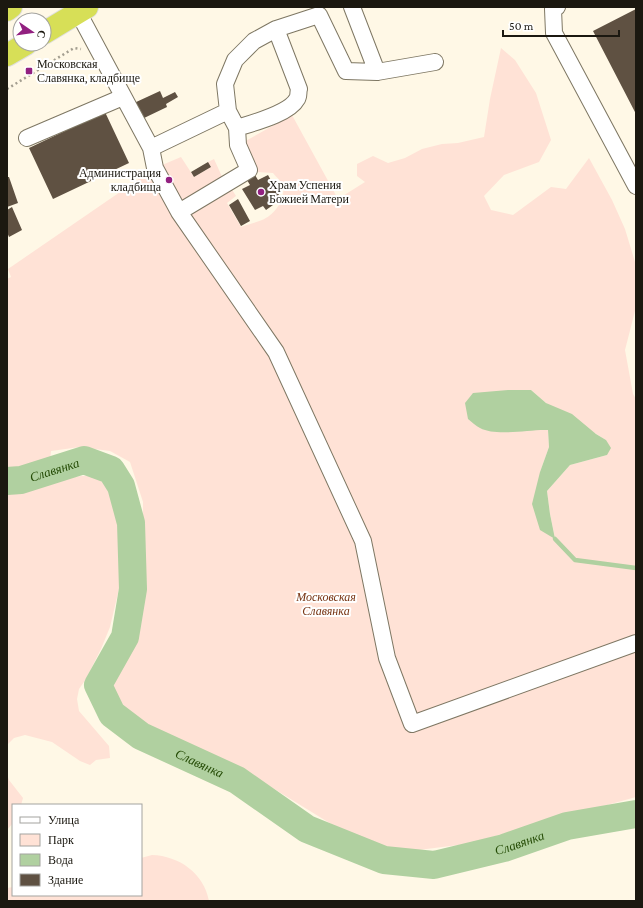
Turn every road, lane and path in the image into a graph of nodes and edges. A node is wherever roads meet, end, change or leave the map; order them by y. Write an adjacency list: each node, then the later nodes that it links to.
1 (11, 7): 4 (highway)
2 (352, 7): 10 (lane)
3 (557, 7): 17 (lane)
4 (7, 10)
5 (83, 10): 6 (highway); 8 (lane)
6 (52, 28)
7 (276, 29): 10 (lane); 13 (lane); 14 (lane)
8 (101, 54): 11 (path); 12 (lane)
9 (435, 62): 10 (lane)
10 (377, 72)
11 (7, 89)
12 (123, 97): 15 (lane); 16 (lane)
13 (228, 111): 14 (lane); 16 (lane)
14 (237, 128): 18 (lane)
15 (27, 138)
16 (151, 148): 18 (lane)
17 (636, 186)
18 (179, 212): 19 (lane)
19 (636, 643)

